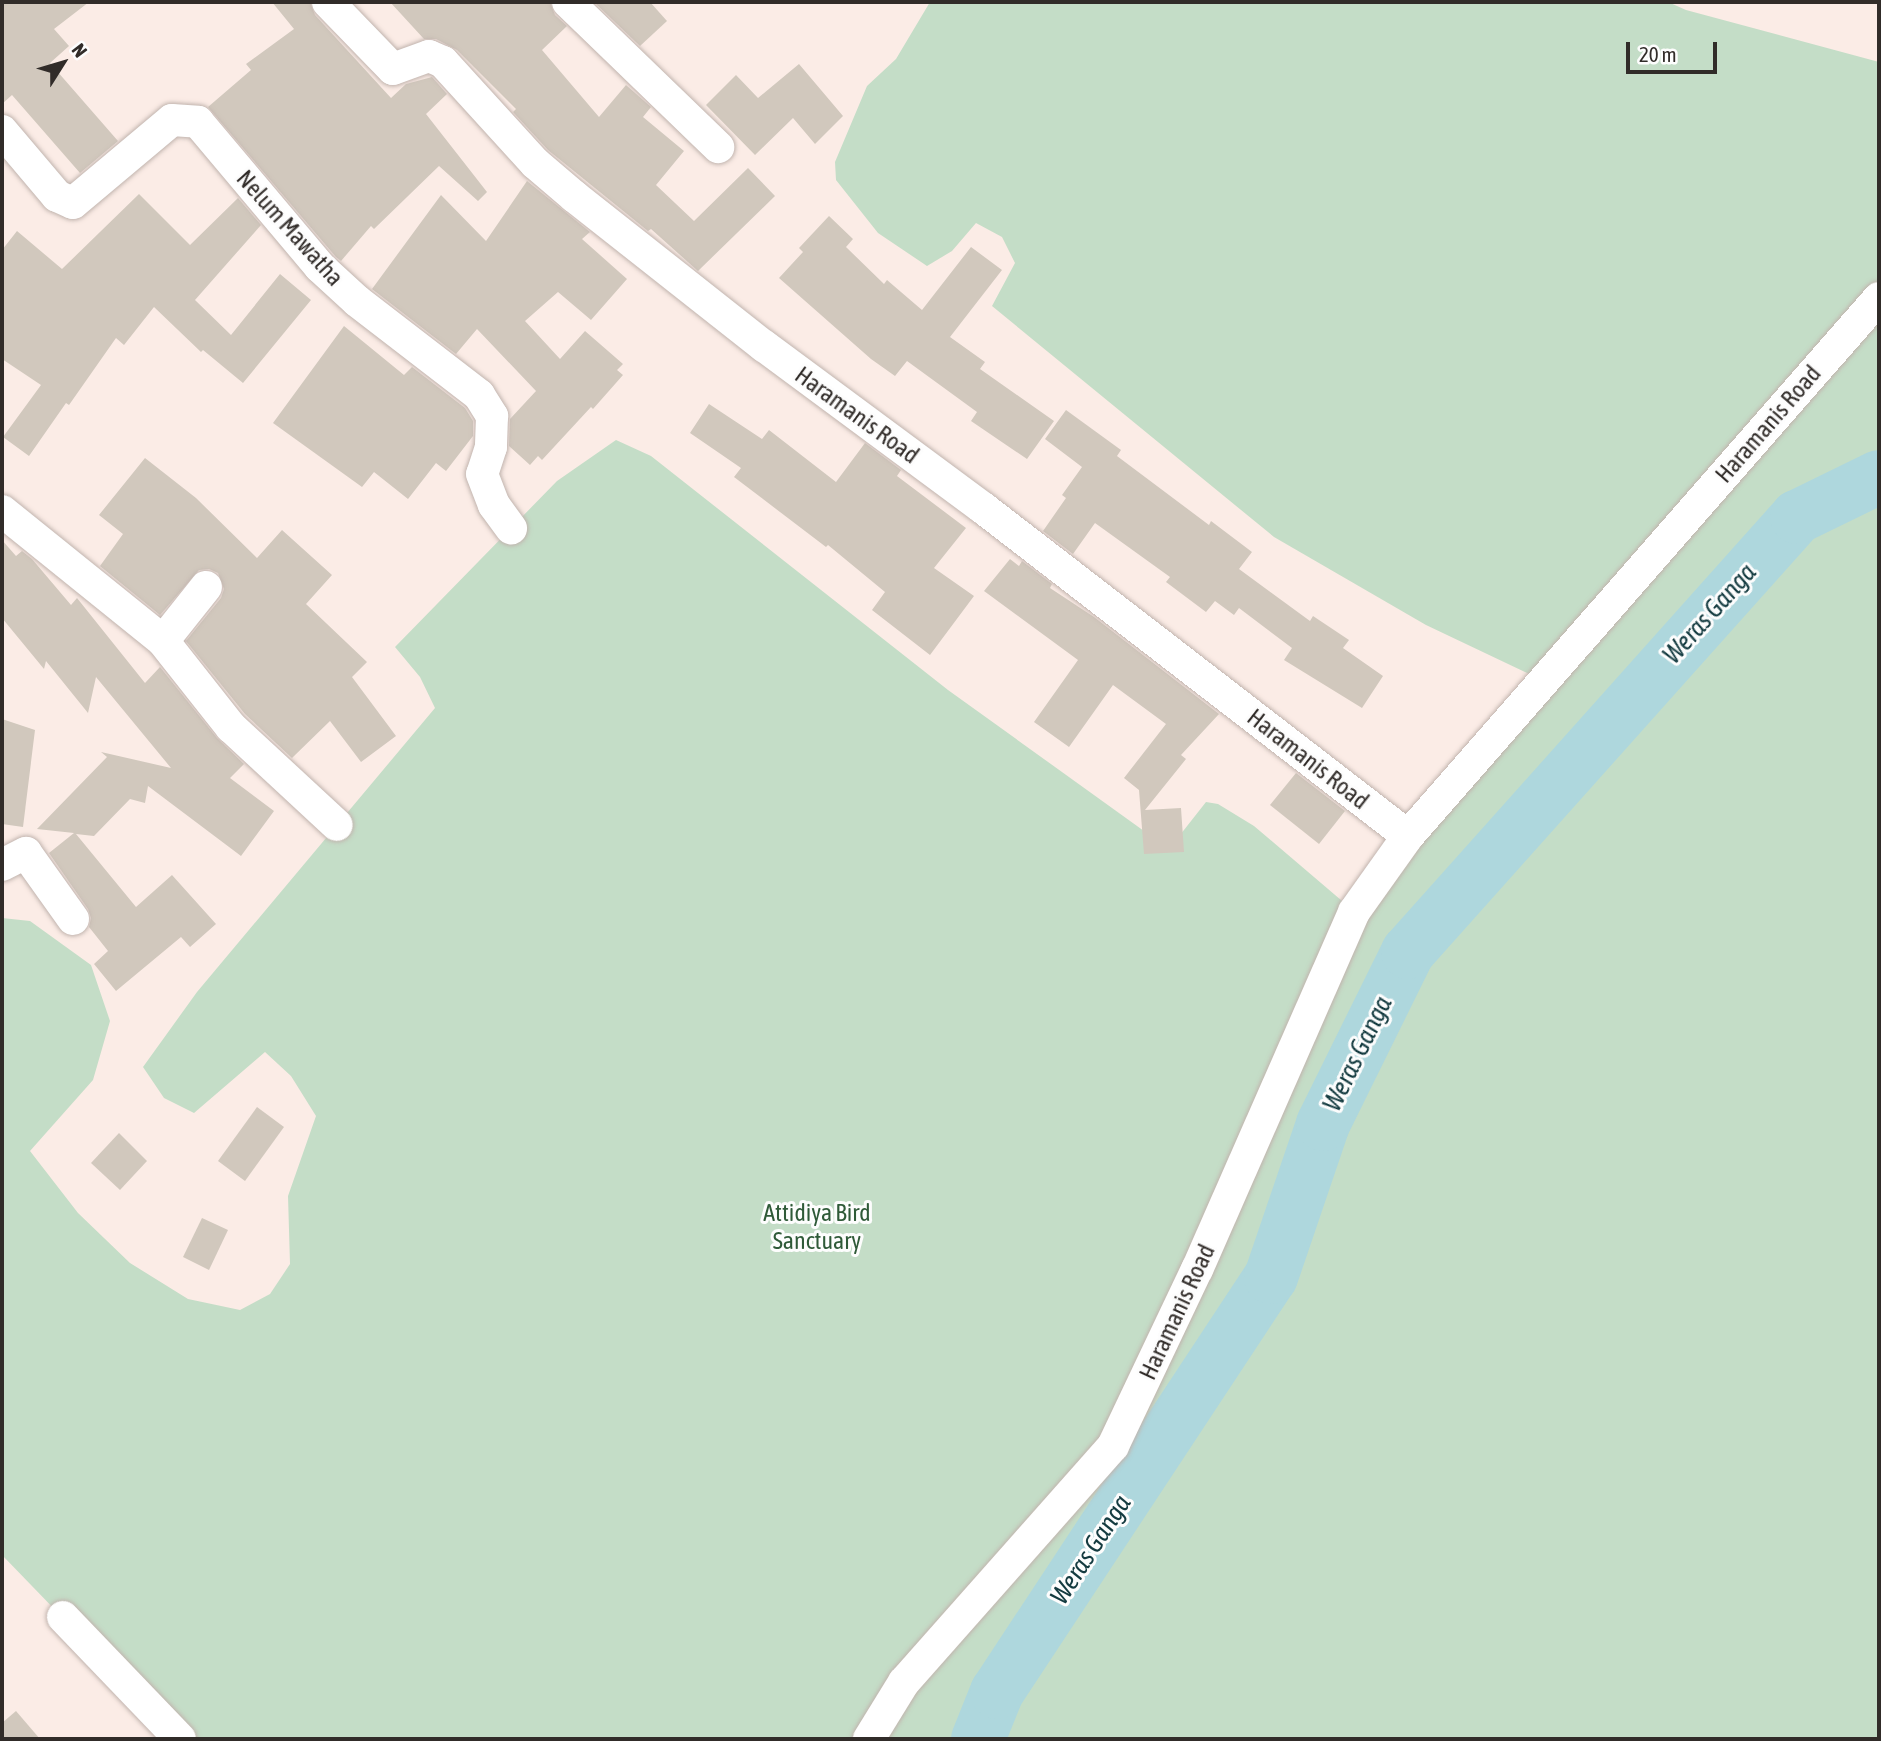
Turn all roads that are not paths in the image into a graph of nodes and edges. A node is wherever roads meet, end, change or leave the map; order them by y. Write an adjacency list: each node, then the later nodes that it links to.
1 (328, 2): 11 (street, Haramanis Road)
2 (568, 2): 4 (street)
3 (2, 131): 7 (street, Nelum Mawatha)
4 (718, 147)
5 (1879, 298): 11 (street, Haramanis Road)
6 (2, 511): 9 (street)
7 (511, 528)
8 (206, 587): 9 (street)
9 (163, 641): 10 (street)
10 (337, 825)
11 (1408, 836): 16 (street, Haramanis Road)
12 (2, 865): 13 (street)
13 (73, 919)
14 (63, 1617): 15 (street)
15 (180, 1739)
16 (869, 1739)

